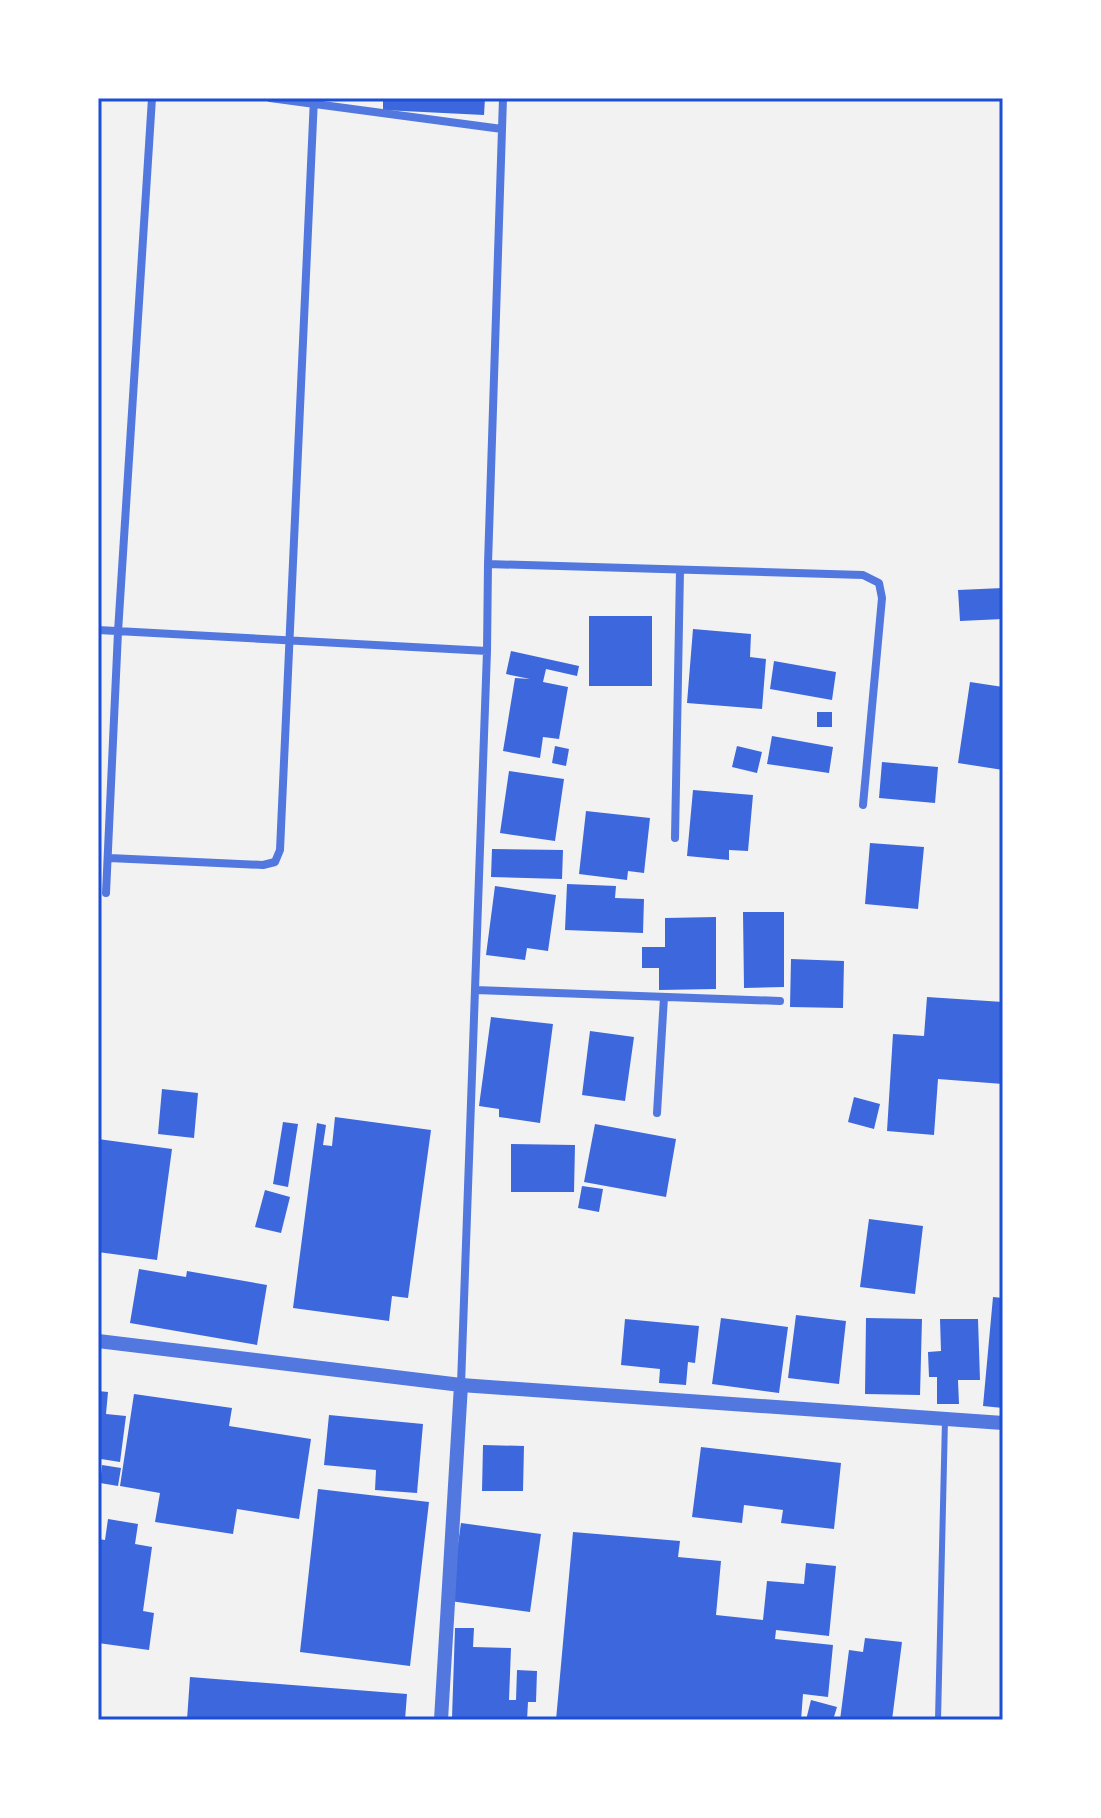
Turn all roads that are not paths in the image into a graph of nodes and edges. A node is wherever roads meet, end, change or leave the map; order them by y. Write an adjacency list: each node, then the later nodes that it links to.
1 (152, 98): 9 (street)
2 (270, 98): 4 (street)
3 (503, 98): 5 (street)
4 (314, 101): 5 (street); 10 (street)
5 (502, 129): 6 (street)
6 (488, 564): 7 (street); 11 (street)
7 (680, 570): 12 (street); 13 (street)
8 (98, 630): 9 (street)
9 (118, 632): 10 (street); 14 (street)
10 (291, 638): 11 (street); 14 (street)
11 (487, 651): 16 (street)
12 (863, 805)
13 (675, 838)
14 (109, 858): 15 (street)
15 (106, 893)
16 (475, 990): 17 (street); 21 (street)
17 (664, 997): 18 (street); 19 (street)
18 (780, 1001)
19 (657, 1113)
20 (98, 1341): 21 (street)
21 (461, 1385): 22 (street); 24 (street)
22 (945, 1420): 23 (street); 25 (lane)
23 (1003, 1423)
24 (441, 1720)
25 (938, 1720)

